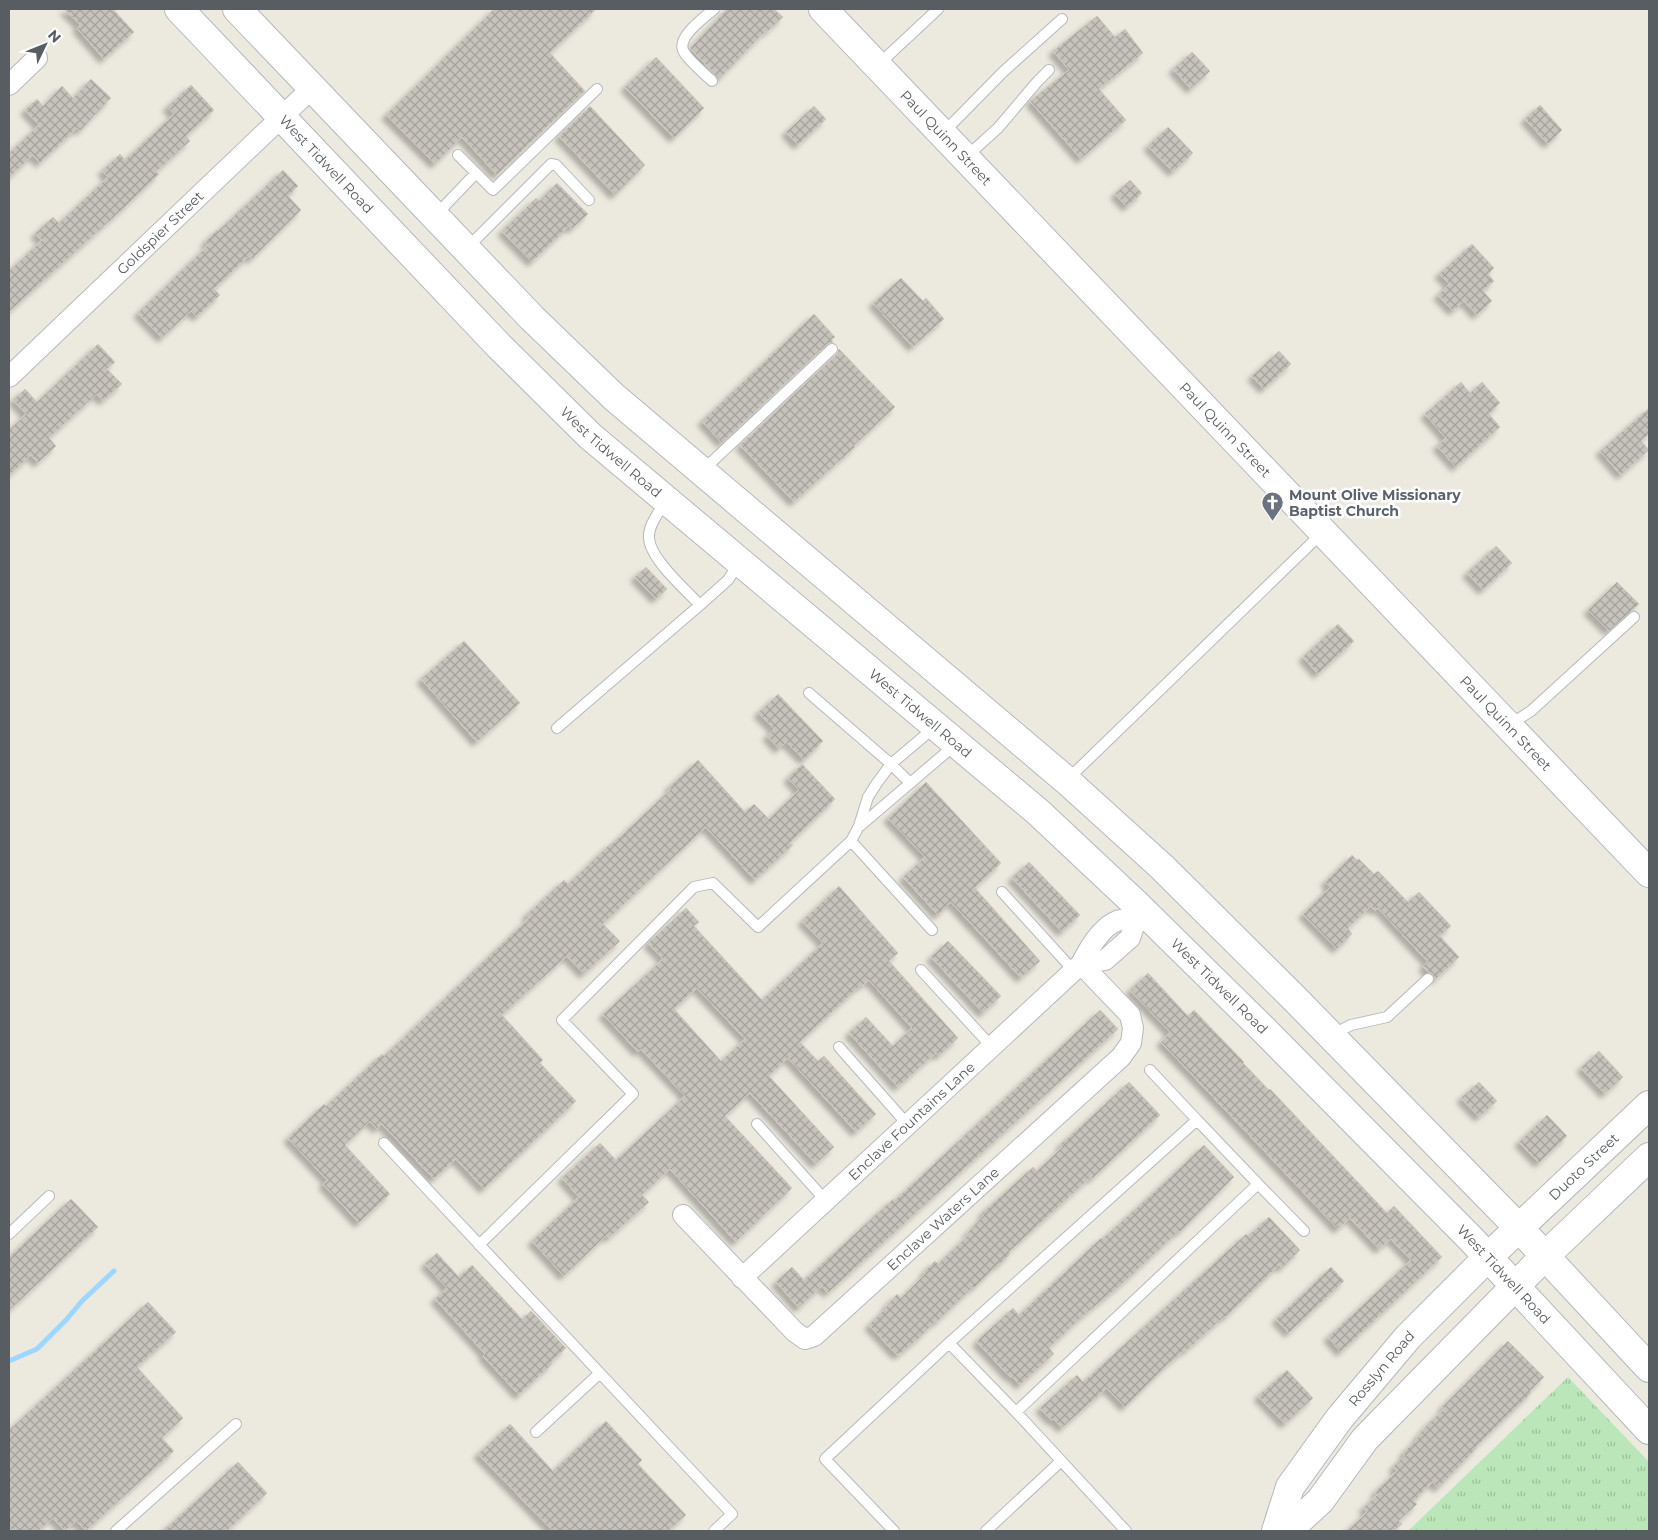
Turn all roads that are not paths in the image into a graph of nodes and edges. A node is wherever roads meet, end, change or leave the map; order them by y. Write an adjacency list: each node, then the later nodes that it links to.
1 (179, 9): 14 (main road, West Tidwell Road)
2 (237, 9): 12 (main road)
3 (714, 9): 10 (lane)
4 (823, 9): 8 (main road, Paul Quinn Street)
5 (938, 9): 8 (lane)
6 (1062, 19): 15 (lane)
7 (37, 58): 11 (street)
8 (878, 66): 15 (main road, Paul Quinn Street)
9 (1049, 70): 17 (lane)
10 (712, 81)
11 (9, 85)
12 (312, 88): 14 (street, Goldspier Street); 20 (main road)
13 (596, 89): 18 (lane)
14 (282, 117): 23 (main road, West Tidwell Road); 25 (street, Goldspier Street)
15 (942, 134): 17 (main road, Paul Quinn Street)
16 (458, 154): 18 (lane)
17 (965, 158): 29 (main road, Paul Quinn Street)
18 (476, 173): 20 (lane)
19 (589, 200): 21 (lane)
20 (434, 217): 21 (main road)
21 (466, 249): 22 (main road)
22 (532, 318): 23 (main road); 26 (main road)
23 (499, 346): 27 (main road, West Tidwell Road)
24 (832, 349): 26 (lane)
25 (9, 377)
26 (701, 472): 28 (main road)
27 (667, 499): 30 (main road, West Tidwell Road); 31 (lane)
28 (768, 529): 30 (main road); 39 (main road)
29 (1323, 532): 34 (main road, Paul Quinn Street); 39 (lane)
30 (740, 562): 31 (lane); 35 (main road, West Tidwell Road)
31 (700, 605): 36 (lane)
32 (1634, 617): 34 (lane)
33 (809, 692): 38 (lane)
34 (1508, 726): 43 (main road, Paul Quinn Street)
35 (936, 727): 37 (main road, West Tidwell Road); 38 (lane)
36 (557, 728)
37 (956, 744): 40 (lane); 45 (main road, West Tidwell Road)
38 (891, 764): 40 (lane); 41 (lane)
39 (1066, 780): 50 (main road)
40 (910, 784): 41 (lane)
41 (859, 826): 42 (lane)
42 (851, 842): 46 (lane); 69 (lane)
43 (1649, 873)
44 (1002, 892): 47 (lane)
45 (1140, 914): 47 (street); 51 (main road, West Tidwell Road)
46 (932, 930)
47 (1078, 967): 54 (street, Enclave Fountains Lane); 72 (street, Enclave Waters Lane)
48 (921, 970): 54 (lane)
49 (1428, 979): 52 (lane)
50 (1293, 997): 51 (main road); 52 (main road)
51 (1262, 1028): 71 (main road, West Tidwell Road)
52 (1331, 1036): 66 (main road)
53 (839, 1047): 59 (lane)
54 (992, 1047): 59 (street, Enclave Fountains Lane)
55 (1150, 1070): 57 (lane)
56 (1649, 1105): 66 (main road, Duoto Street)
57 (1197, 1120): 62 (lane); 74 (lane)
58 (757, 1124): 64 (lane)
59 (908, 1125): 64 (street, Enclave Fountains Lane)
60 (384, 1143): 69 (lane)
61 (1649, 1157): 70 (main road)
62 (1258, 1184): 67 (lane); 77 (lane)
63 (49, 1196): 68 (lane)
64 (826, 1201): 72 (street, Enclave Fountains Lane)
65 (683, 1215): 72 (street, Enclave Waters Lane)
66 (1519, 1228): 70 (main road); 71 (main road, Rosslyn Road)
67 (1304, 1231)
68 (9, 1234)
69 (479, 1245): 76 (lane)
70 (1545, 1256): 73 (main road); 75 (main road)
71 (1487, 1258): 73 (main road, West Tidwell Road); 87 (main road, Rosslyn Road)
72 (742, 1278)
73 (1514, 1287): 79 (main road, West Tidwell Road); 88 (main road)
74 (949, 1343): 77 (lane); 84 (lane)
75 (1649, 1368)
76 (600, 1373): 80 (lane); 83 (lane)
77 (1016, 1412): 81 (lane)
78 (236, 1424): 82 (lane)
79 (1649, 1430)
80 (536, 1432)
81 (1061, 1461): 85 (lane); 86 (lane)
82 (116, 1531)
83 (714, 1531)
84 (894, 1531)
85 (986, 1531)
86 (1126, 1531)
87 (1276, 1531)
88 (1287, 1531)

